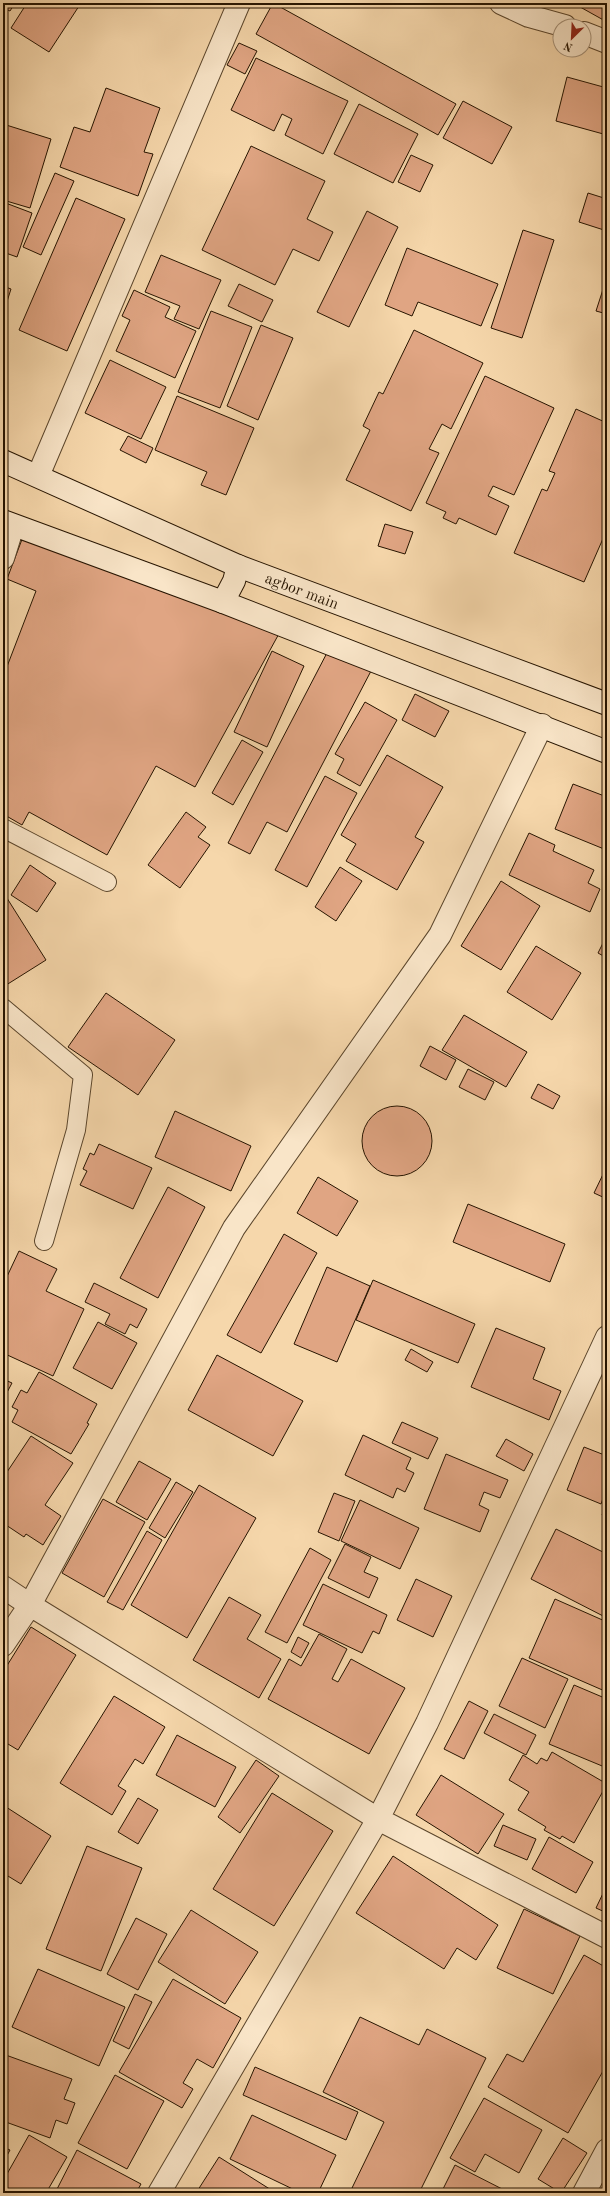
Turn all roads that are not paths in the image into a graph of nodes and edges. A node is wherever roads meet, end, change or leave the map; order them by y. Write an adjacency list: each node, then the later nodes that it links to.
1 (239, 3): 7 (street)
2 (501, 3): 3 (street)
3 (552, 23)
4 (592, 36): 5 (street)
5 (607, 42)
6 (3, 461): 7 (street, agbor main)
7 (38, 476): 10 (street, agbor main)
8 (8, 524): 9 (street); 11 (street)
9 (3, 558)
10 (238, 566): 11 (street); 12 (street, agbor main)
11 (223, 602): 13 (street)
12 (607, 704)
13 (542, 725): 14 (street); 21 (street)
14 (607, 752)
15 (3, 828): 16 (lane)
16 (107, 882)
17 (3, 1008): 18 (lane)
18 (44, 1241)
19 (607, 1337): 23 (street)
20 (3, 1587): 21 (street)
21 (30, 1605): 22 (street); 23 (street)
22 (3, 1645)
23 (378, 1819): 24 (street); 26 (street)
24 (607, 1937)
25 (607, 2150): 27 (street)
26 (159, 2193)
27 (584, 2193)

